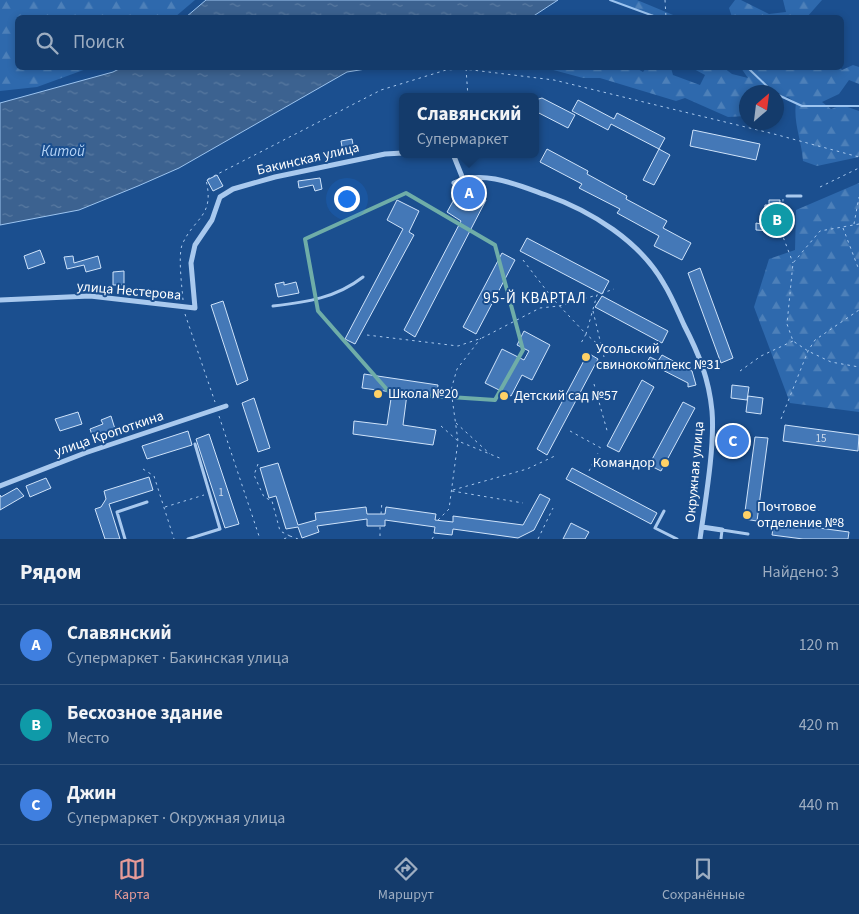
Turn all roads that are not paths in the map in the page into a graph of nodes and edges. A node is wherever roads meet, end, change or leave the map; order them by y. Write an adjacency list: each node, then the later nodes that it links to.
1 (399, 154): 10 (street, Бакинская улица)
2 (454, 158): 3 (street)
3 (462, 179): 4 (street); 16 (street, Окружная улица)
4 (454, 184)
5 (786, 196): 6 (lane)
6 (801, 196)
7 (363, 277): 9 (lane)
8 (0, 300): 10 (street, улица Нестерова)
9 (273, 306)
10 (195, 308)
11 (226, 406): 13 (street, улица Кропоткина)
12 (195, 444): 20 (lane)
13 (0, 486)
14 (147, 502): 19 (lane)
15 (664, 511): 21 (lane)
16 (702, 527): 17 (street); 22 (street, Окружная улица)
17 (722, 530): 18 (lane); 23 (lane)
18 (748, 534)
19 (125, 539)
20 (188, 539)
21 (677, 539)
22 (700, 539)
23 (721, 539)

